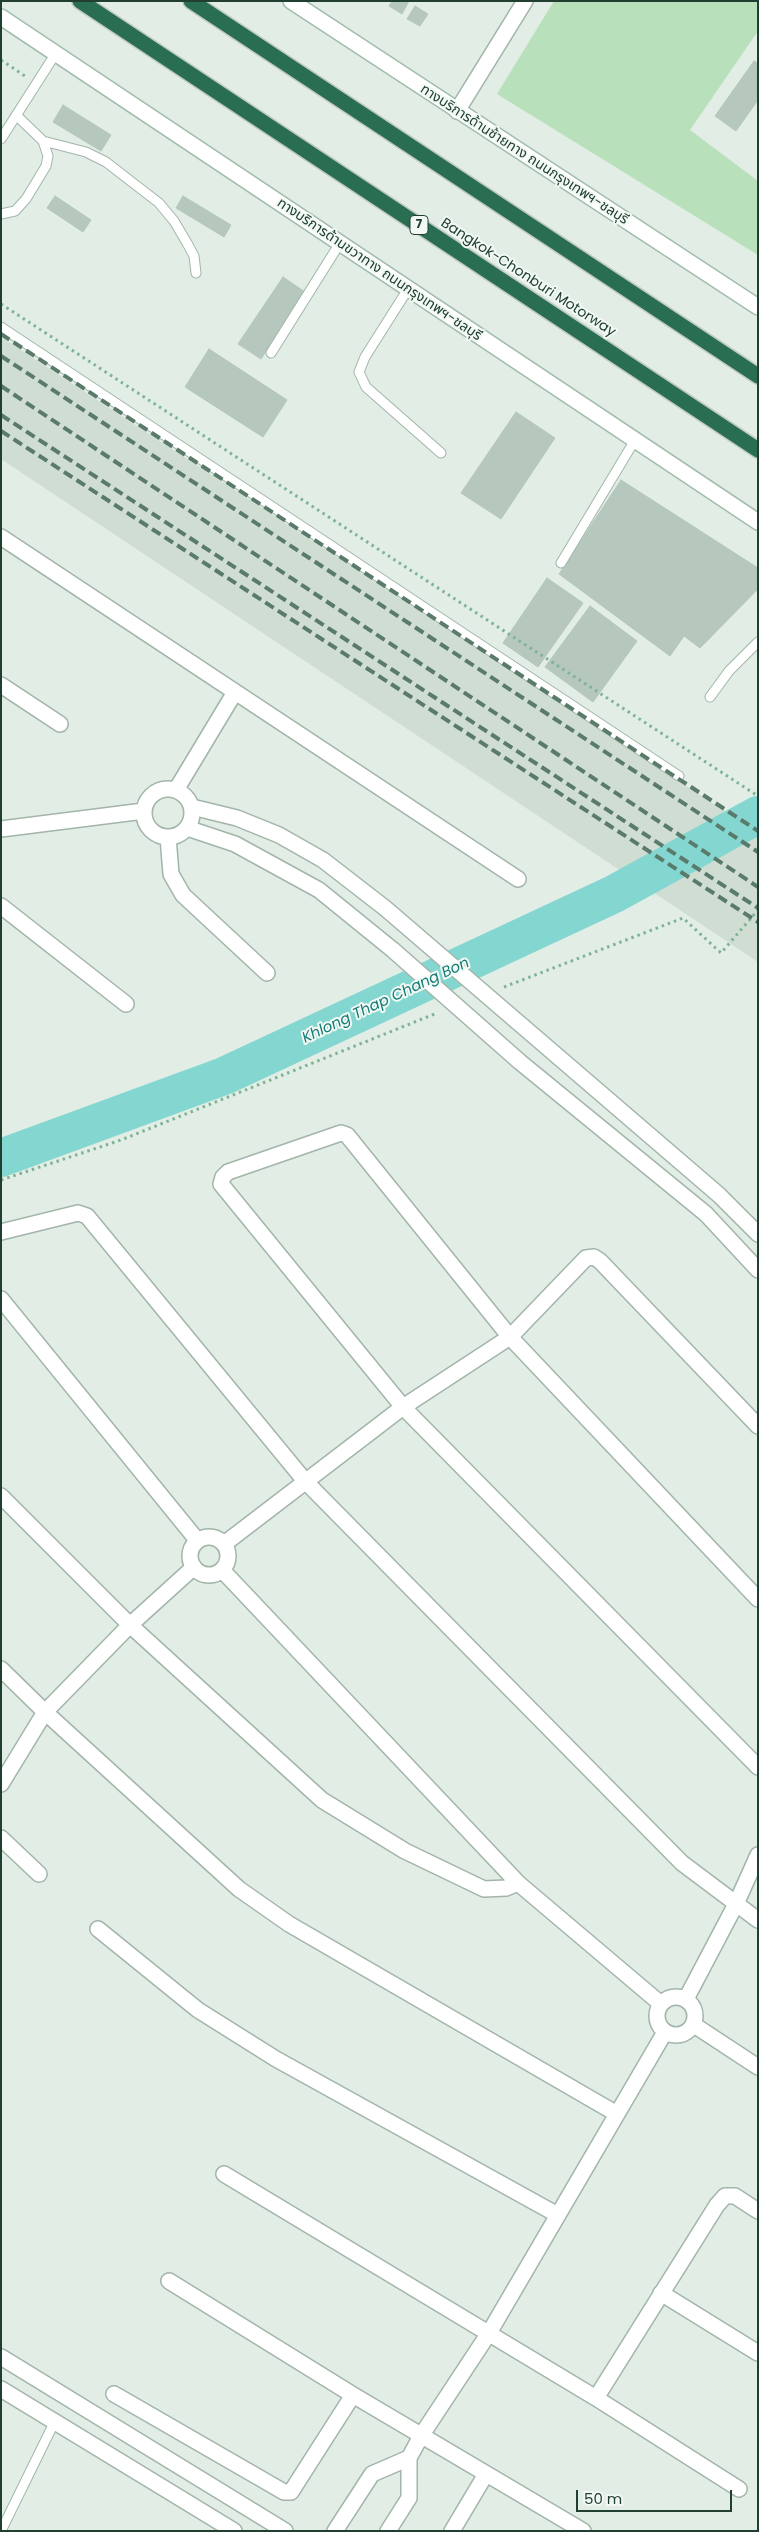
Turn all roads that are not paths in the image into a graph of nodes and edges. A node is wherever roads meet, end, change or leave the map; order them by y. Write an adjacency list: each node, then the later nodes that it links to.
1 (80, 1): 20 (highway, Bangkok-Chonburi Motorway / 7)
2 (191, 1): 18 (highway)
3 (291, 1): 7 (street, ทางบริการด้านซ้ายทาง ถนนกรุงเทพฯ-ชลบุรี)
4 (525, 1): 7 (street)
5 (1, 17): 6 (street, ทางบริการด้านขวาทาง ถนนกรุงเทพฯ-ชลบุรี)
6 (56, 53): 8 (lane); 12 (street, ทางบริการด้านขวาทาง ถนนกรุงเทพฯ-ชลบุรี)
7 (457, 111): 15 (street, ทางบริการด้านซ้ายทาง ถนนกรุงเทพฯ-ชลบุรี)
8 (16, 115): 9 (lane); 10 (lane)
9 (1, 139)
10 (43, 141): 11 (lane); 13 (lane)
11 (1, 214)
12 (340, 244): 14 (street, ทางบริการด้านขวาทาง ถนนกรุงเทพฯ-ชลบุรี); 17 (lane)
13 (196, 273)
14 (408, 289): 19 (street, ทางบริการด้านขวาทาง ถนนกรุงเทพฯ-ชลบุรี); 21 (lane)
15 (758, 308)
16 (1, 327): 30 (lane)
17 (271, 353)
18 (758, 376)
19 (635, 440): 22 (street, ทางบริการด้านขวาทาง ถนนกรุงเทพฯ-ชลบุรี); 24 (lane)
20 (758, 450)
21 (441, 453)
22 (758, 522)
23 (1, 537): 27 (street)
24 (561, 563)
25 (758, 642): 28 (lane)
26 (1, 685): 29 (street)
27 (235, 692): 31 (street); 37 (street)
28 (710, 696)
29 (60, 724)
30 (679, 776)
31 (176, 790): 32 (street); 33 (street)
32 (192, 807): 34 (street); 39 (street)
33 (144, 810): 35 (street); 36 (street)
34 (187, 828): 36 (street); 40 (street)
35 (1, 830)
36 (168, 837): 41 (street)
37 (518, 879)
38 (1, 906): 42 (street)
39 (385, 908): 40 (street); 43 (street)
40 (367, 929): 44 (street)
41 (267, 972)
42 (126, 1004)
43 (682, 1163): 44 (street); 46 (street)
44 (663, 1176): 47 (street)
45 (1, 1232): 52 (street)
46 (758, 1234)
47 (758, 1270)
48 (1, 1299): 54 (street)
49 (510, 1337): 50 (street); 50 (street); 51 (street); 58 (street)
50 (403, 1407): 52 (street); 62 (street)
51 (758, 1426)
52 (305, 1480): 55 (street); 68 (street)
53 (1, 1496): 59 (street)
54 (197, 1540): 55 (street); 56 (street)
55 (224, 1544): 57 (street)
56 (194, 1567): 57 (street); 59 (street)
57 (222, 1570): 67 (street)
58 (758, 1599)
59 (130, 1625): 61 (street); 67 (street)
60 (1, 1669): 61 (street)
61 (45, 1712): 63 (street); 76 (street)
62 (758, 1768)
63 (1, 1784)
64 (1, 1838): 66 (street)
65 (758, 1855): 68 (street)
66 (39, 1874)
67 (518, 1883): 72 (street)
68 (736, 1904): 69 (street); 71 (street)
69 (758, 1920)
70 (98, 1929): 79 (street)
71 (686, 1999): 72 (street); 73 (street)
72 (661, 2004): 74 (street)
73 (694, 2025): 74 (street); 75 (street)
74 (665, 2032): 76 (street)
75 (758, 2067)
76 (618, 2114): 79 (street)
77 (224, 2174): 82 (street)
78 (758, 2211): 81 (street)
79 (556, 2214): 82 (street)
80 (169, 2281): 87 (street)
81 (661, 2293): 83 (street); 88 (street)
82 (489, 2333): 88 (street); 92 (street)
83 (758, 2353)
84 (1, 2357): 89 (street)
85 (1, 2389): 90 (street)
86 (114, 2394): 87 (street)
87 (353, 2395): 92 (street)
88 (596, 2398): 95 (street)
89 (89, 2410): 91 (street); 98 (street)
90 (55, 2421): 91 (street); 96 (lane)
91 (75, 2434): 97 (street)
92 (421, 2436): 93 (street); 94 (street)
93 (409, 2458): 99 (street); 100 (street)
94 (486, 2474): 101 (street); 102 (street)
95 (739, 2490)
96 (1, 2530)
97 (234, 2531)
98 (284, 2531)
99 (335, 2531)
100 (388, 2531)
101 (452, 2531)
102 (583, 2531)

